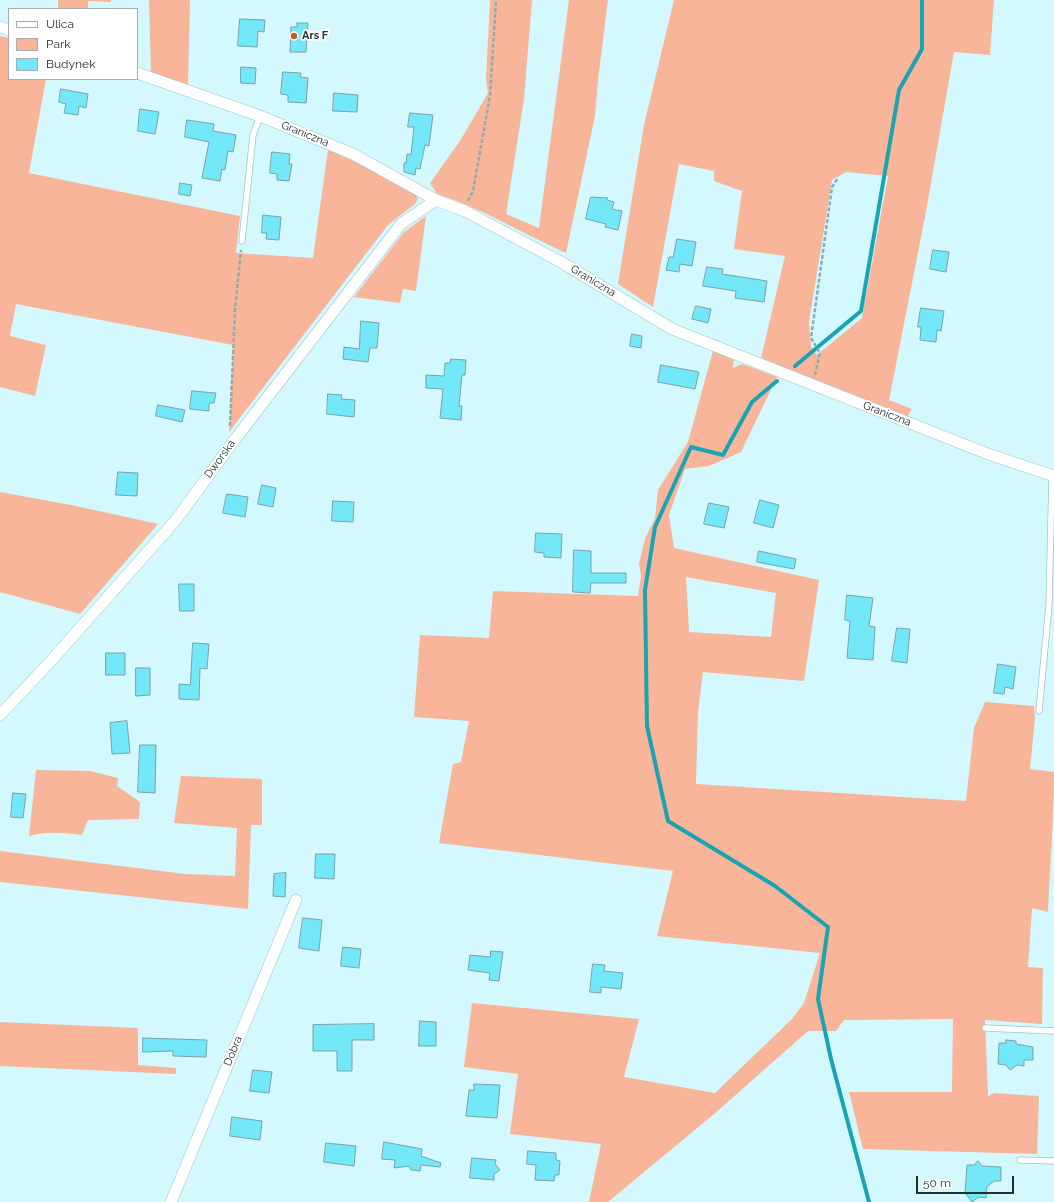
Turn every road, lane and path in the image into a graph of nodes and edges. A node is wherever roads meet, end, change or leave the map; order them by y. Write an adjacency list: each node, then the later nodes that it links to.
1 (496, 0): 6 (path)
2 (138, 73): 3 (street, Graniczna)
3 (260, 116): 5 (street, Graniczna); 7 (lane)
4 (838, 178): 8 (path)
5 (436, 200): 6 (street, Graniczna); 9 (street, Dworska)
6 (462, 210): 8 (street, Graniczna)
7 (242, 241): 9 (path)
8 (813, 385): 10 (street, Graniczna)
9 (236, 438): 12 (street, Dworska)
10 (1053, 476): 11 (lane)
11 (1039, 711)
12 (0, 715)
13 (296, 900): 18 (street, Dobra)
14 (984, 1028): 15 (lane)
15 (1054, 1031)
16 (1020, 1160): 17 (lane)
17 (1054, 1161)
18 (171, 1202)

